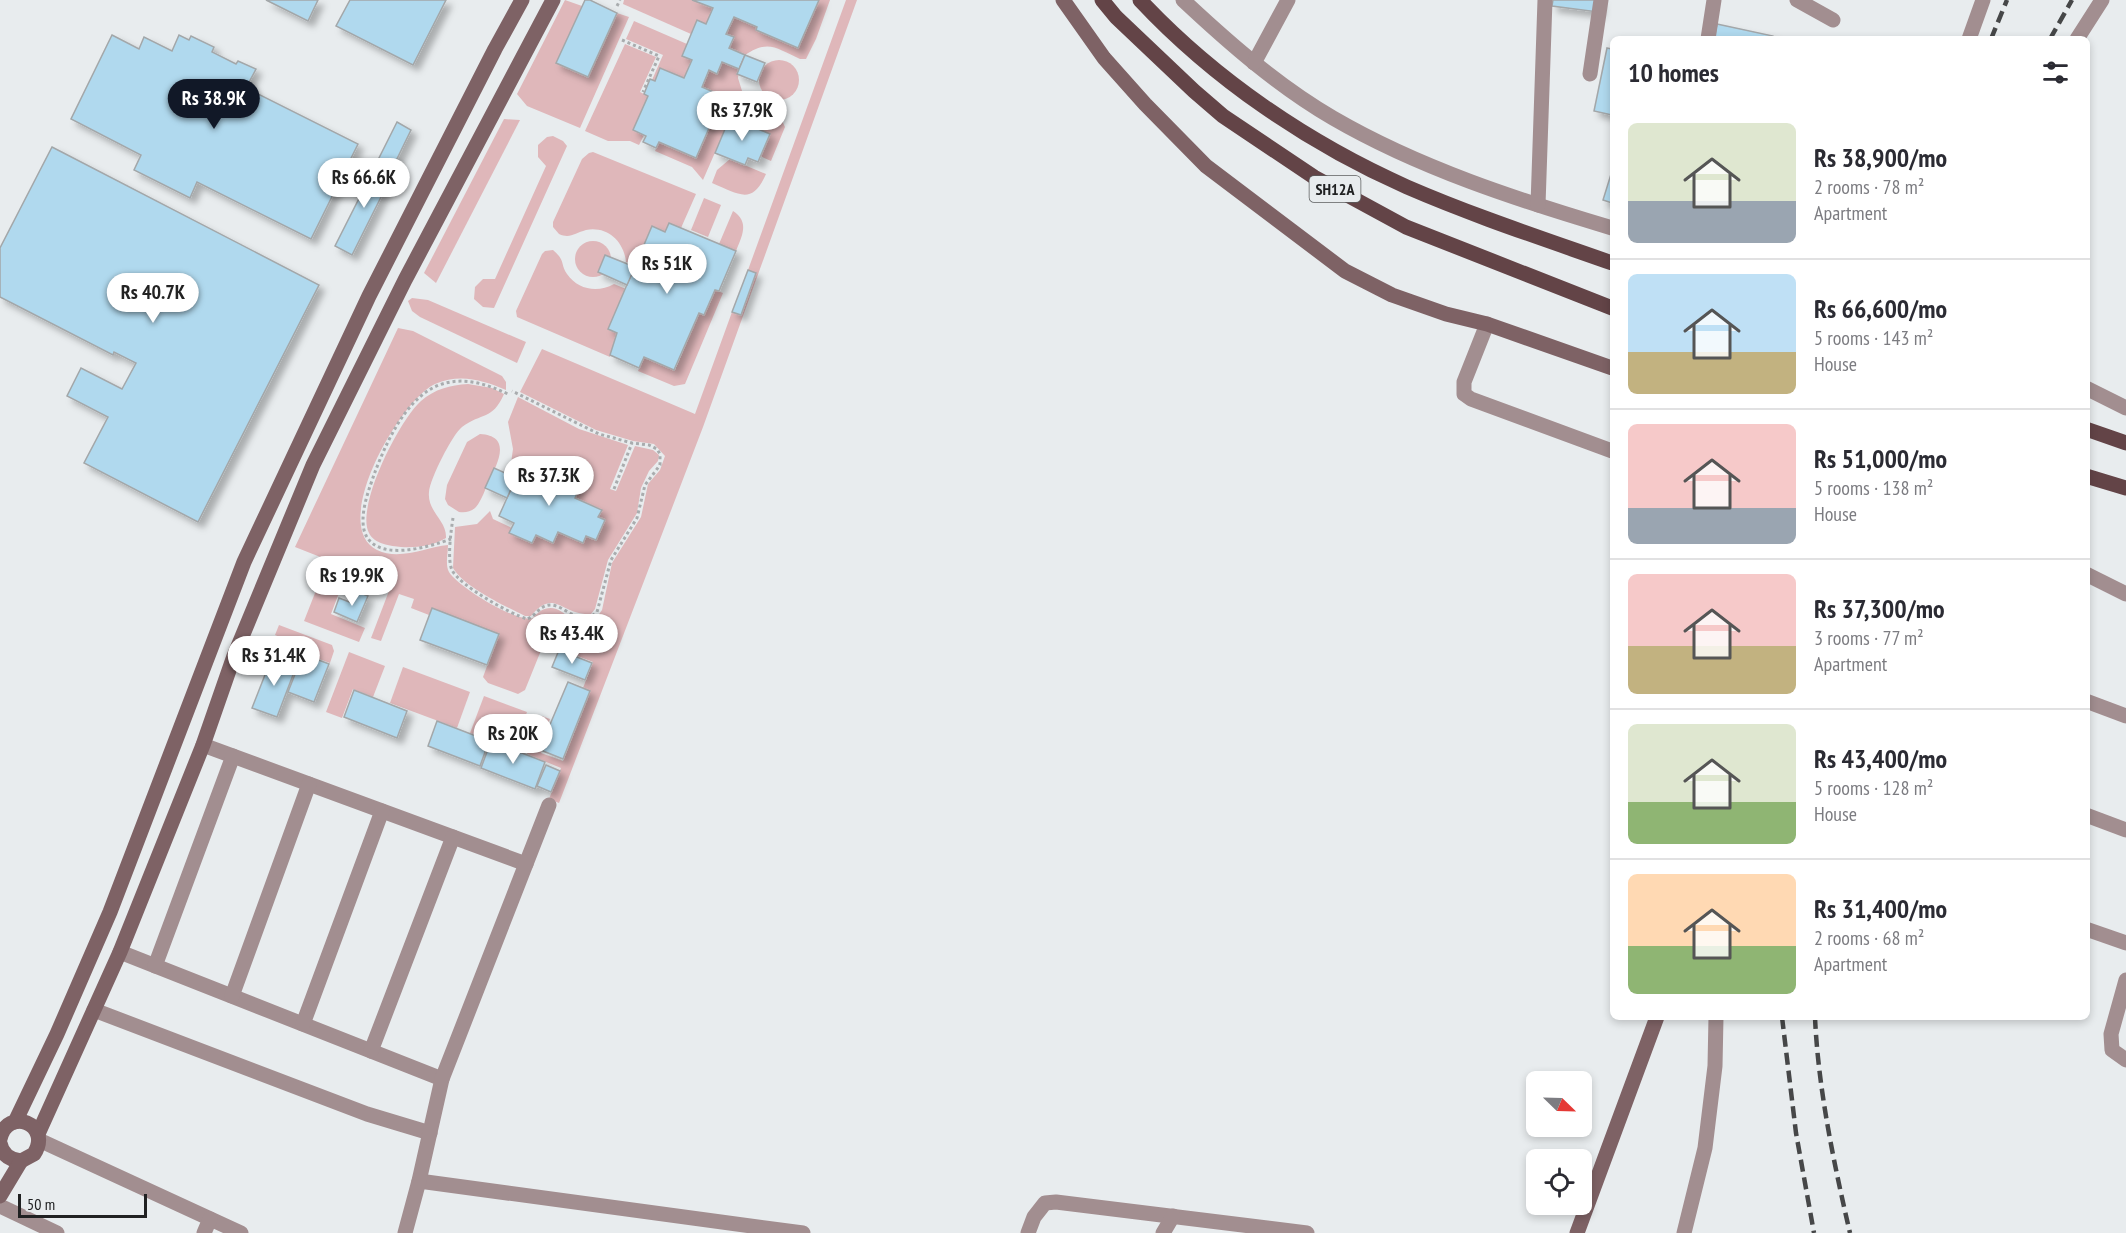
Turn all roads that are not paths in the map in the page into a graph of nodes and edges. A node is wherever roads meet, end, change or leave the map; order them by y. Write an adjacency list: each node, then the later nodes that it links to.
1 (522, 0): 20 (street)
2 (553, 0): 21 (street)
3 (1063, 0): 26 (street)
4 (1102, 0): 25 (main road, SH12A)
5 (1140, 0): 24 (main road, SH12A)
6 (1183, 0): 18 (street)
7 (1288, 0): 18 (street)
8 (1545, 0): 22 (street)
9 (1601, 0): 19 (street)
10 (1714, 0): 15 (street)
11 (1797, 0): 14 (street)
12 (1983, 0): 16 (street)
13 (2102, 0): 17 (street)
14 (1833, 20)
15 (1708, 36)
16 (1970, 36)
17 (2079, 36)
18 (1254, 63): 22 (street)
19 (1590, 74)
20 (428, 181): 21 (street); 63 (street)
21 (451, 193): 39 (street)
22 (1538, 205): 23 (street)
23 (1610, 227)
24 (1610, 262)
25 (1610, 307)
26 (1488, 324): 27 (street); 32 (street)
27 (1610, 367)
28 (2090, 390): 29 (street)
29 (2126, 408)
30 (2090, 430): 31 (main road)
31 (2126, 443)
32 (1610, 450)
33 (2090, 477): 34 (main road)
34 (2126, 488)
35 (2090, 576): 36 (street)
36 (2126, 594)
37 (2090, 702): 38 (street)
38 (2126, 716)
39 (203, 745): 40 (street); 50 (street)
40 (233, 756): 41 (street); 51 (street)
41 (309, 784): 43 (street); 53 (street)
42 (549, 805): 47 (street)
43 (382, 811): 46 (street); 57 (street)
44 (2090, 816): 45 (street)
45 (2126, 830)
46 (453, 837): 47 (street); 58 (street)
47 (526, 864): 60 (street)
48 (2090, 930): 49 (street)
49 (2126, 943)
50 (120, 952): 51 (street); 54 (street)
51 (155, 966): 53 (street)
52 (2126, 980): 59 (street)
53 (232, 996): 57 (street)
54 (94, 1010): 61 (street); 62 (street)
55 (1656, 1020): 79 (street)
56 (1716, 1020): 80 (street)
57 (303, 1024): 58 (street)
58 (371, 1052): 60 (street)
59 (2126, 1060)
60 (442, 1079): 61 (street)
61 (430, 1133): 65 (street)
62 (38, 1137): 63 (street); 64 (street); 69 (street)
63 (3, 1139): 64 (street)
64 (21, 1161): 66 (street)
65 (420, 1180): 71 (street); 74 (street)
66 (0, 1196)
67 (0, 1206): 72 (street)
68 (1173, 1216): 70 (street); 76 (street); 77 (street)
69 (207, 1226): 73 (street)
70 (1221, 1227): 78 (street)
71 (767, 1231): 75 (street)
72 (57, 1233)
73 (241, 1233)
74 (405, 1233)
75 (803, 1233)
76 (1028, 1233)
77 (1163, 1233)
78 (1306, 1233)
79 (1577, 1233)
80 (1684, 1233)

